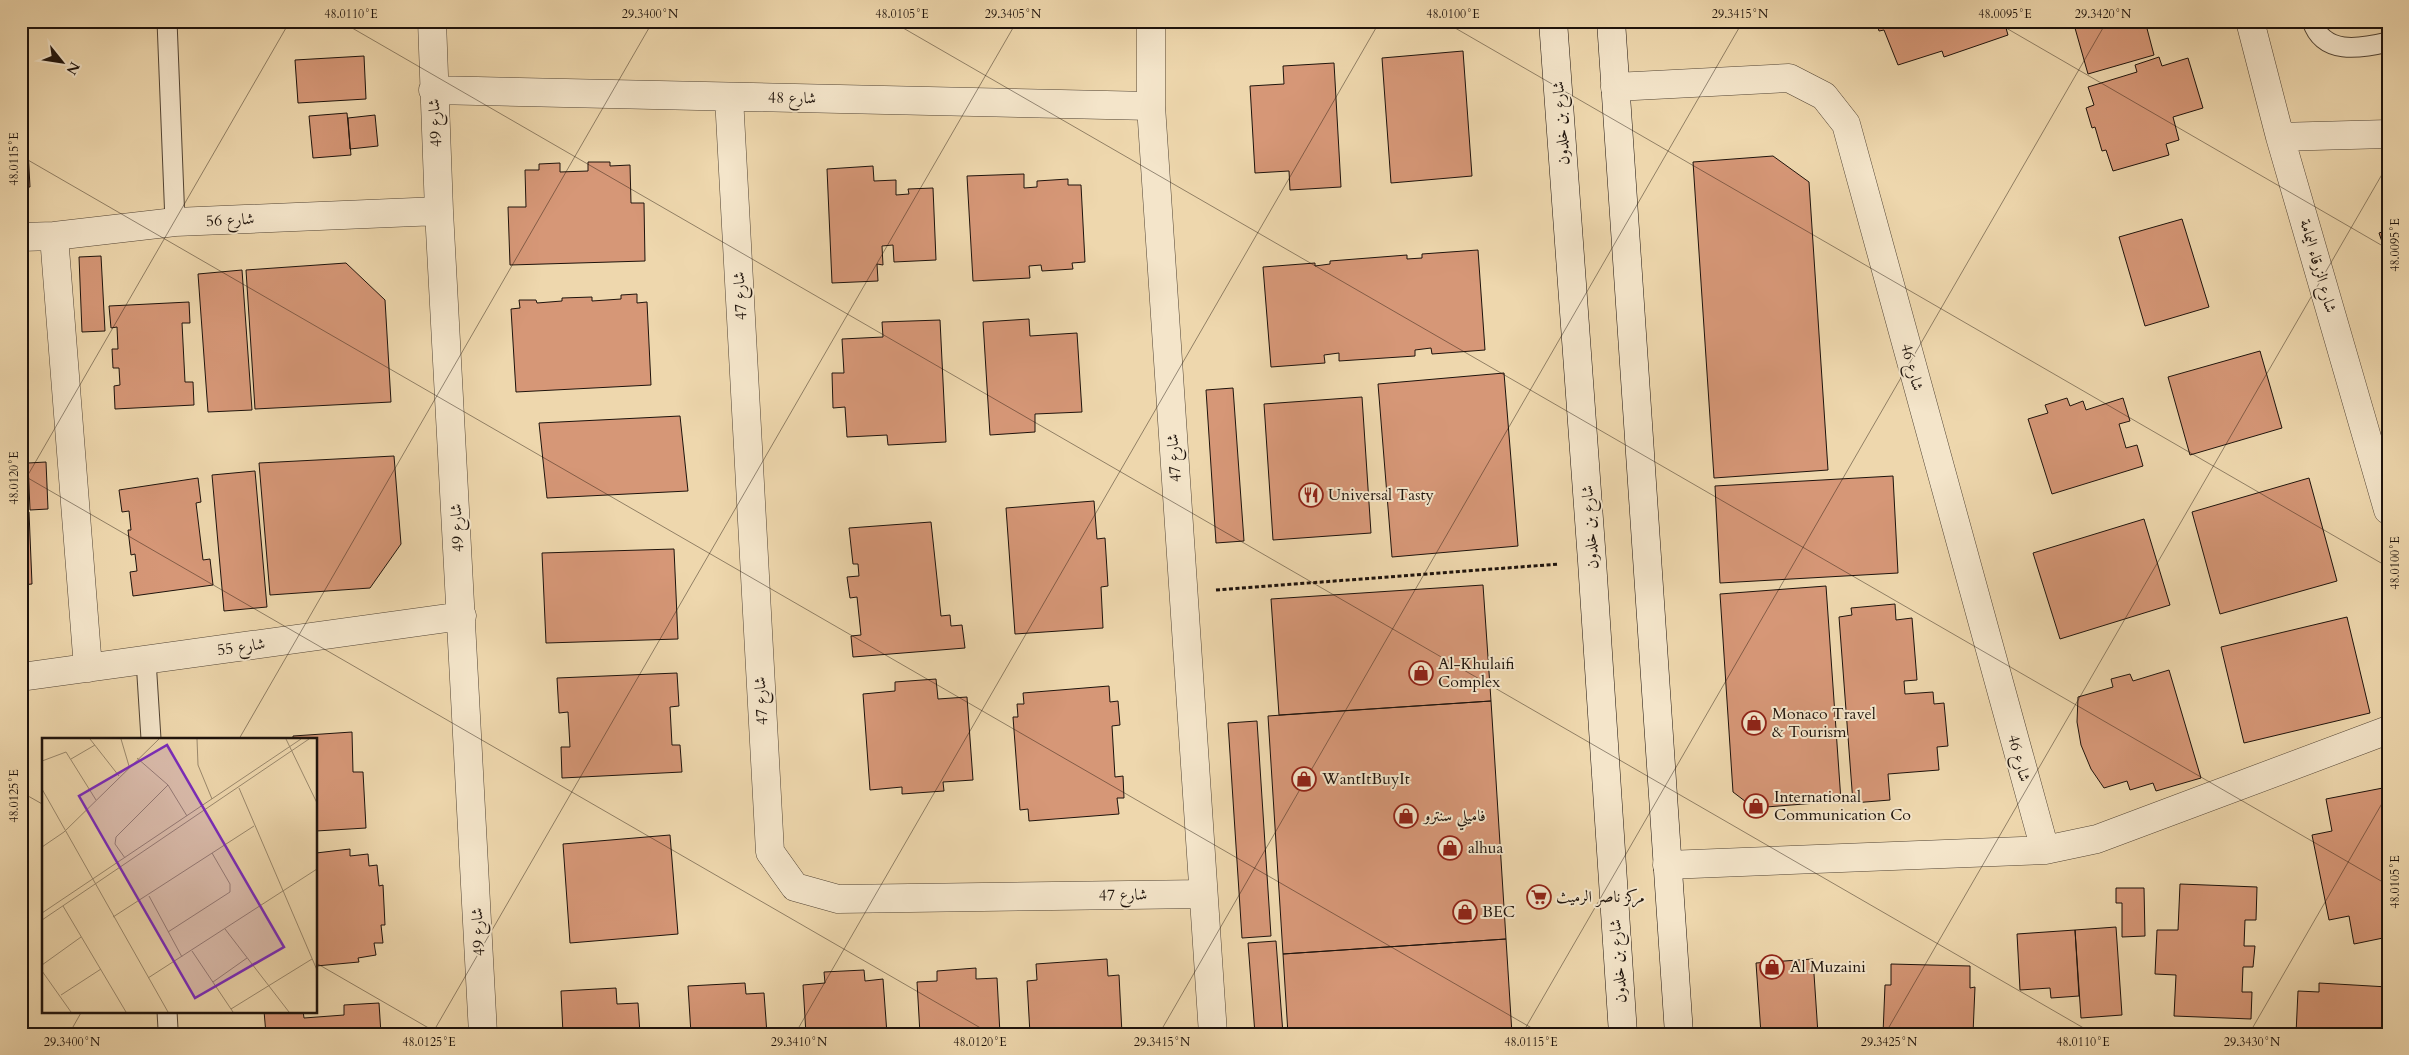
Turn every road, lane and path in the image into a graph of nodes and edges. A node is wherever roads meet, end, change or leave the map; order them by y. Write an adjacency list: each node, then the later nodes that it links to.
1 (167, 21): 16 (lane)
2 (432, 21): 10 (street, شارع 49)
3 (1150, 21): 12 (street, شارع 47)
4 (1553, 21): 21 (street, شارع بن خلدون)
5 (1610, 21): 9 (street)
6 (2250, 21): 14 (street, شارع الزرقاء اليمامة)
7 (2312, 21): 8 (lane)
8 (2388, 42)
9 (1615, 87): 29 (street, شارع 46); 30 (street)
10 (433, 90): 11 (street, شارع 48); 15 (street, شارع 49)
11 (729, 97): 12 (street, شارع 48); 31 (street, شارع 47)
12 (1151, 106): 22 (street, شارع 47)
13 (2388, 134): 14 (street)
14 (2280, 137): 19 (street, شارع الزرقاء اليمامة)
15 (439, 211): 16 (street, شارع 56); 23 (street, شارع 49)
16 (175, 222): 17 (street, شارع 56)
17 (54, 236): 18 (street, شارع 56); 25 (street)
18 (21, 237)
19 (2382, 465): 20 (street, شارع الزرقاء اليمامة)
20 (2388, 510)
21 (1592, 561): 22 (path); 34 (street, شارع بن خلدون)
22 (1183, 593): 31 (street, شارع 47)
23 (462, 616): 24 (street, شارع 55); 32 (street, شارع 49)
24 (146, 660): 25 (street, شارع 55); 28 (lane)
25 (88, 668): 26 (street, شارع 55)
26 (21, 677)
27 (2388, 730): 29 (street)
28 (150, 738)
29 (2044, 850): 30 (street)
30 (1667, 865): 35 (street)
31 (1203, 894): 33 (street, شارع 47)
32 (483, 1034)
33 (1213, 1034)
34 (1623, 1034)
35 (1679, 1034)

